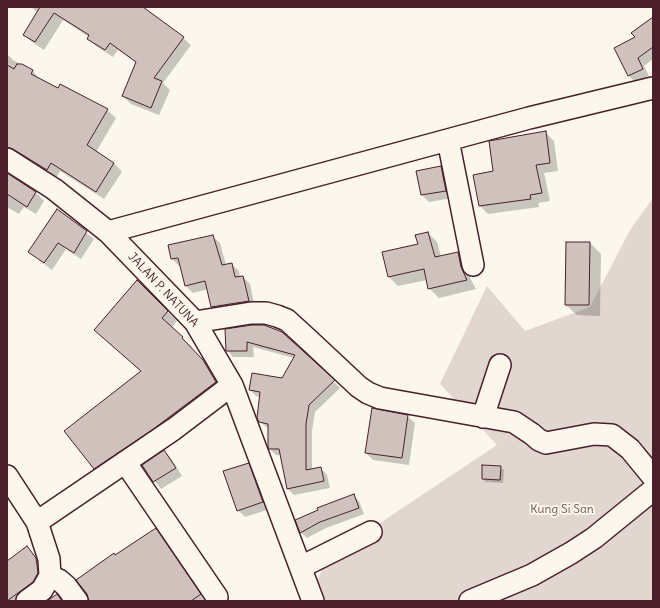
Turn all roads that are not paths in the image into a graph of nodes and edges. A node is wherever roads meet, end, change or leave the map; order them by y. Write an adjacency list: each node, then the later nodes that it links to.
1 (653, 88): 2 (street)
2 (448, 140): 4 (street); 5 (street)
3 (7, 159): 4 (street, JALAN P. NATUNA)
4 (108, 232): 6 (street, JALAN P. NATUNA)
5 (473, 265)
6 (195, 322): 8 (street, JALAN P. NATUNA); 9 (street)
7 (500, 365): 9 (street)
8 (232, 385): 10 (street); 16 (street, JALAN P. NATUNA)
9 (483, 416): 12 (street)
10 (125, 462): 14 (street); 18 (street)
11 (7, 476): 14 (street)
12 (653, 477)
13 (653, 490): 22 (street)
14 (37, 522): 17 (street)
15 (371, 532): 16 (street)
16 (301, 567): 21 (street, JALAN P. NATUNA)
17 (50, 576): 19 (street); 20 (street)
18 (217, 597)
19 (27, 601)
20 (77, 601)
21 (313, 601)
22 (470, 601)

